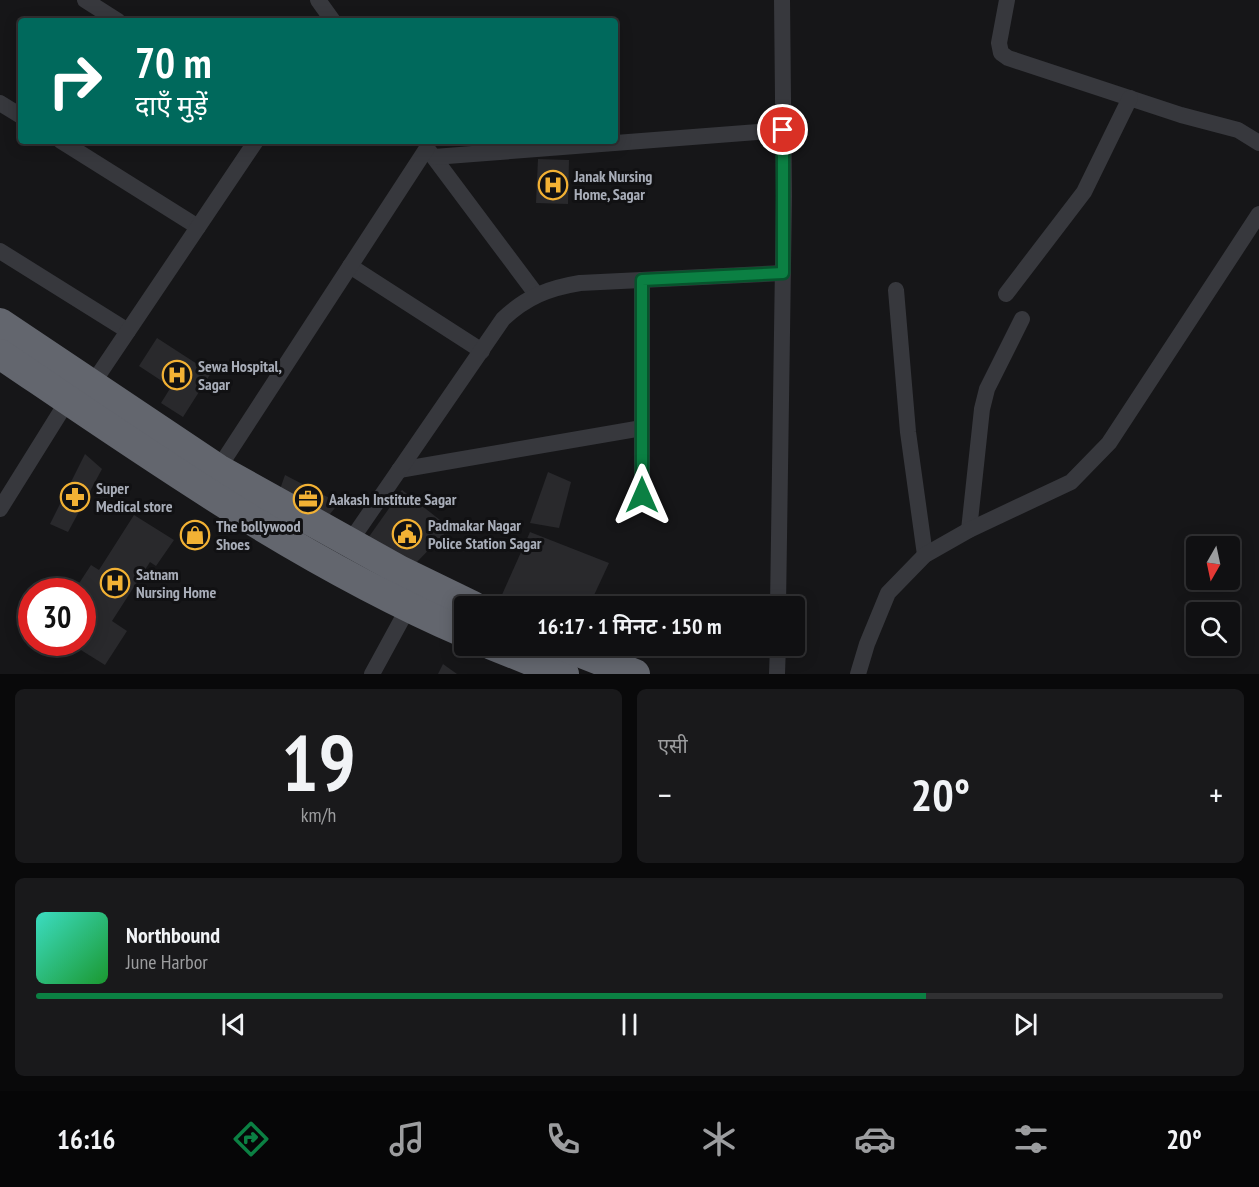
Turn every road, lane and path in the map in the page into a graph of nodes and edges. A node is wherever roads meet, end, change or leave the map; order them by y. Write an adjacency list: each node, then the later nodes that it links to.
1 (85, 0): 5 (street)
2 (318, 0): 6 (street)
3 (782, 0): 10 (street)
4 (1006, 0): 7 (street)
5 (113, 18)
6 (331, 18)
7 (1130, 98): 12 (street); 25 (street)
8 (0, 103): 9 (street)
9 (18, 114)
10 (783, 130): 11 (street); 21 (street)
11 (618, 139)
12 (1259, 143)
13 (66, 144): 18 (street)
14 (254, 144): 18 (street)
15 (521, 144): 16 (street)
16 (428, 149): 20 (street); 24 (street)
17 (1259, 214): 38 (street)
18 (198, 227): 28 (street)
19 (0, 251): 28 (street)
20 (350, 266): 29 (street); 34 (street)
21 (783, 273): 22 (street); 42 (street)
22 (642, 280): 24 (street); 33 (street)
23 (896, 290): 40 (street)
24 (536, 294): 29 (street)
25 (1006, 294)
26 (1022, 319): 38 (street)
27 (0, 323): 31 (highway)
28 (128, 331): 31 (street)
29 (482, 351): 35 (street)
30 (0, 354): 32 (highway)
31 (93, 383): 32 (street); 34 (highway)
32 (68, 400): 37 (street); 43 (highway)
33 (642, 428): 35 (street); 36 (street)
34 (218, 469): 39 (highway)
35 (399, 470): 39 (street)
36 (642, 495)
37 (0, 508)
38 (969, 530): 40 (street)
39 (349, 543): 41 (highway)
40 (925, 555): 52 (street)
41 (454, 596)
42 (778, 596)
43 (408, 608): 44 (highway); 48 (street)
44 (454, 628)
45 (589, 656): 50 (highway)
46 (778, 656): 51 (street)
47 (506, 658): 49 (highway)
48 (372, 674)
49 (564, 674)
50 (635, 674)
51 (777, 674)
52 (858, 674)

